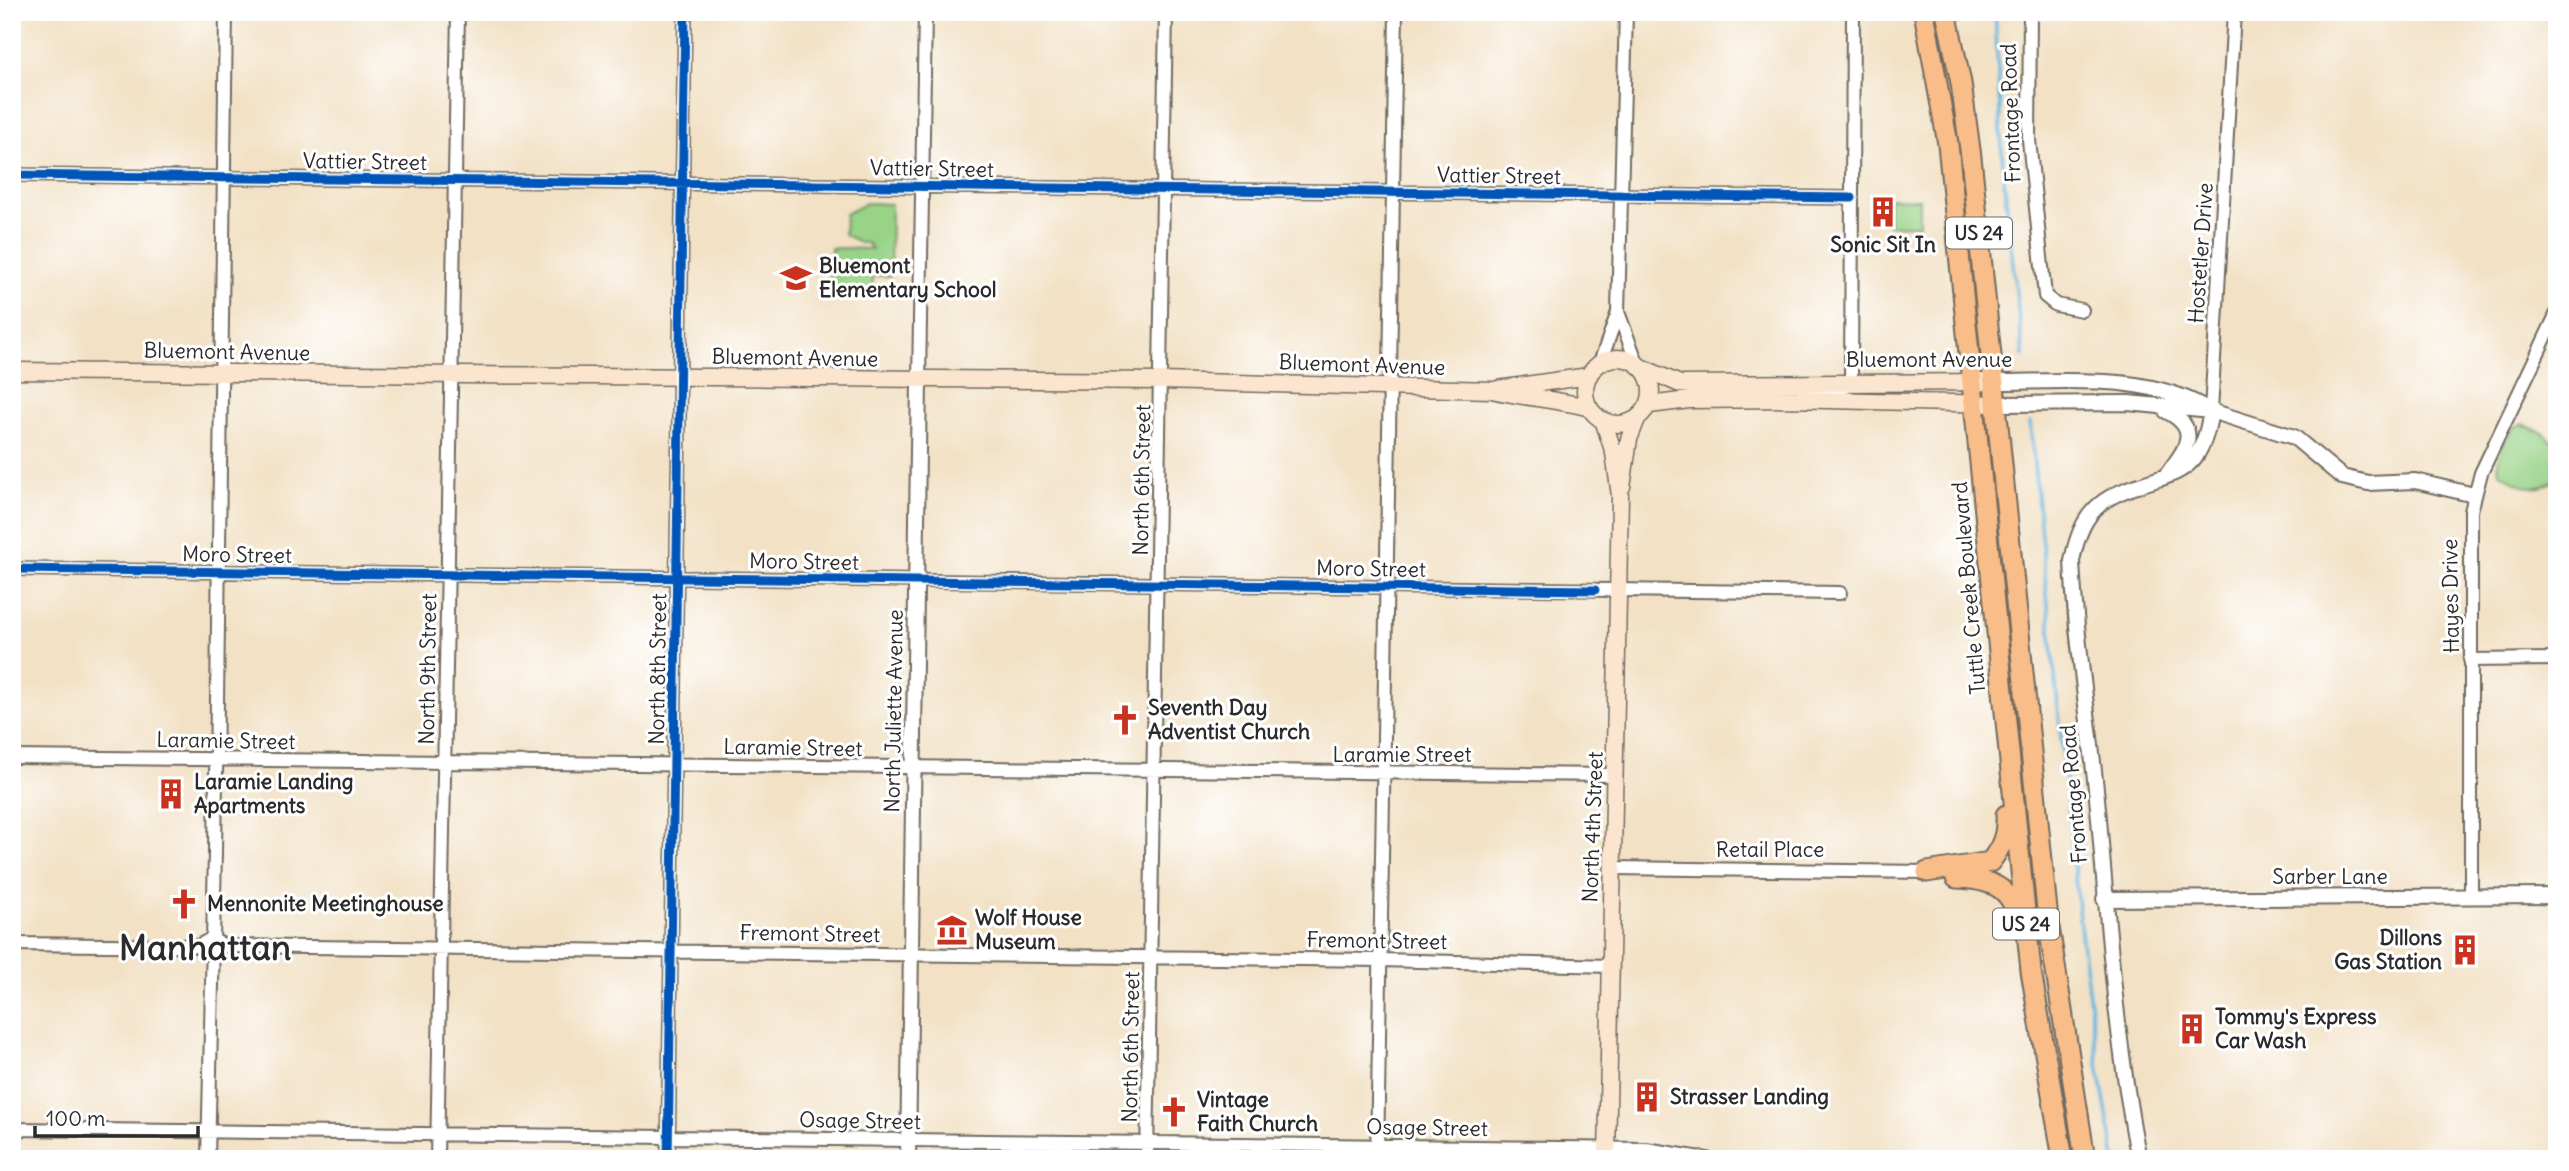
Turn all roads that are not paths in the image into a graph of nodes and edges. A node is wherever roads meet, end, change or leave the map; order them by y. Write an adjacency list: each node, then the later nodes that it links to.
1 (226, 12): 14 (street)
2 (458, 12): 15 (street, North 9th Street)
3 (685, 12): 16 (street, North 8th Street)
4 (925, 12): 17 (street, North Juliette Avenue)
5 (1166, 12): 18 (street, North 6th Street)
6 (1396, 12): 19 (street)
7 (1626, 12): 20 (street)
8 (1853, 12): 21 (street)
9 (1924, 12): 35 (highway, Tuttle Creek Boulevard / US 24)
10 (1947, 12): 36 (highway, Tuttle Creek Boulevard / US 24)
11 (2030, 12): 22 (street, Frontage Road)
12 (2234, 12): 45 (street, Hostetler Drive)
13 (12, 175): 14 (street, Vattier Street)
14 (225, 177): 15 (street, Vattier Street); 28 (street)
15 (454, 181): 16 (street, Vattier Street); 29 (street, North 9th Street)
16 (683, 183): 17 (street, Vattier Street); 31 (street, North 8th Street)
17 (922, 187): 18 (street, Vattier Street); 33 (street, North Juliette Avenue)
18 (1164, 190): 19 (street, Vattier Street); 34 (street, North 6th Street)
19 (1393, 192): 20 (street, Vattier Street); 37 (street)
20 (1623, 195): 21 (street, Vattier Street); 23 (street)
21 (1852, 198): 32 (street)
22 (2082, 310)
23 (1618, 312): 25 (street); 26 (street)
24 (2557, 313): 49 (street, Hayes Drive)
25 (1601, 363): 26 (main road); 30 (main road)
26 (1640, 366): 32 (main road, Bluemont Avenue); 43 (main road)
27 (12, 370): 28 (main road, Bluemont Avenue)
28 (222, 373): 29 (main road, Bluemont Avenue); 52 (street)
29 (452, 375): 31 (main road, Bluemont Avenue); 53 (street, North 9th Street)
30 (1589, 376): 38 (main road, Bluemont Avenue); 44 (main road)
31 (680, 377): 33 (main road, Bluemont Avenue); 54 (street, North 8th Street)
32 (1851, 380): 35 (main road, Bluemont Avenue); 39 (street)
33 (919, 381): 34 (main road, Bluemont Avenue); 55 (street, North Juliette Avenue)
34 (1161, 381): 37 (main road, Bluemont Avenue); 56 (street, North 6th Street)
35 (1971, 382): 36 (main road, Bluemont Avenue); 40 (highway, Tuttle Creek Boulevard / US 24)
36 (1994, 382): 41 (highway, Tuttle Creek Boulevard / US 24); 45 (street, Bluemont Avenue)
37 (1390, 387): 38 (main road, Bluemont Avenue); 57 (street)
38 (1492, 390): 44 (main road, Bluemont Avenue)
39 (1786, 399): 40 (main road, Bluemont Avenue); 43 (main road, Bluemont Avenue)
40 (1974, 404): 41 (main road, Bluemont Avenue); 62 (highway, Tuttle Creek Boulevard / US 24)
41 (1996, 404): 42 (street, Bluemont Avenue); 100 (highway, Tuttle Creek Boulevard / US 24)
42 (2150, 404): 45 (street, Bluemont Avenue); 48 (street)
43 (1648, 405): 46 (main road)
44 (1590, 408): 47 (main road)
45 (2211, 411): 48 (street, Hostetler Drive); 49 (street, Bluemont Avenue)
46 (1637, 419): 47 (main road); 50 (main road, North 4th Street)
47 (1603, 420): 50 (main road, North 4th Street)
48 (2165, 477): 75 (street, Frontage Road)
49 (2474, 495): 61 (street, Hayes Drive)
50 (1620, 496): 58 (main road, North 4th Street)
51 (12, 569): 52 (street, Moro Street)
52 (219, 572): 53 (street, Moro Street); 64 (street)
53 (449, 575): 54 (street, Moro Street); 65 (street, North 9th Street)
54 (677, 578): 55 (street, Moro Street); 66 (street, North 8th Street)
55 (916, 580): 56 (street, Moro Street); 67 (street, North Juliette Avenue)
56 (1157, 583): 57 (street, Moro Street); 68 (street, North 6th Street)
57 (1387, 586): 58 (street, Moro Street); 69 (street)
58 (1619, 590): 59 (street, Moro Street); 70 (main road, North 4th Street)
59 (1840, 593)
60 (2557, 659): 61 (street)
61 (2470, 660): 74 (street, Hayes Drive)
62 (2001, 688): 72 (highway); 84 (highway, Tuttle Creek Boulevard / US 24)
63 (12, 757): 64 (street, Laramie Street)
64 (217, 760): 65 (street, Laramie Street); 76 (street)
65 (446, 763): 66 (street, Laramie Street); 78 (street, North 9th Street)
66 (674, 765): 67 (street, Laramie Street); 79 (street, North 8th Street)
67 (914, 768): 68 (street, Laramie Street); 80 (street, North Juliette Avenue)
68 (1154, 771): 69 (street, Laramie Street); 81 (street, North 6th Street)
69 (1384, 774): 70 (street, Laramie Street); 82 (street)
70 (1616, 775): 71 (main road, North 4th Street)
71 (1612, 868): 72 (street, Retail Place); 83 (main road, North 4th Street)
72 (1927, 872): 84 (highway)
73 (2557, 896): 74 (street, Sarber Lane)
74 (2471, 897): 75 (street, Sarber Lane)
75 (2104, 899): 101 (street, Frontage Road)
76 (211, 939): 77 (street, Fremont Street); 78 (street, Fremont Street); 86 (street)
77 (12, 944)
78 (441, 949): 79 (street, Fremont Street); 87 (street, North 9th Street)
79 (671, 952): 80 (street, Fremont Street); 88 (street, North 8th Street)
80 (911, 955): 81 (street, Fremont Street); 89 (street, North Juliette Avenue)
81 (1151, 957): 82 (street, Fremont Street); 90 (street, North 6th Street)
82 (1380, 960): 83 (street, Fremont Street); 91 (street)
83 (1611, 966): 92 (main road, North 4th Street)
84 (2031, 971): 99 (highway, Tuttle Creek Boulevard / US 24)
85 (12, 1129): 86 (street, Osage Street)
86 (208, 1132): 87 (street, Osage Street); 93 (street)
87 (438, 1135): 88 (street, Osage Street); 94 (street, North 9th Street)
88 (668, 1138): 89 (street, Osage Street); 95 (street, North 8th Street)
89 (908, 1141): 90 (street, Osage Street); 96 (street, North Juliette Avenue)
90 (1147, 1144): 91 (street, Osage Street); 97 (street, North 6th Street)
91 (1377, 1153): 92 (street, Osage Street)
92 (1607, 1154): 98 (street, Osage Street)
93 (208, 1159)
94 (437, 1159)
95 (668, 1159)
96 (908, 1159)
97 (1147, 1159)
98 (1707, 1159)
99 (2063, 1159)
100 (2085, 1159)
101 (2140, 1159)

